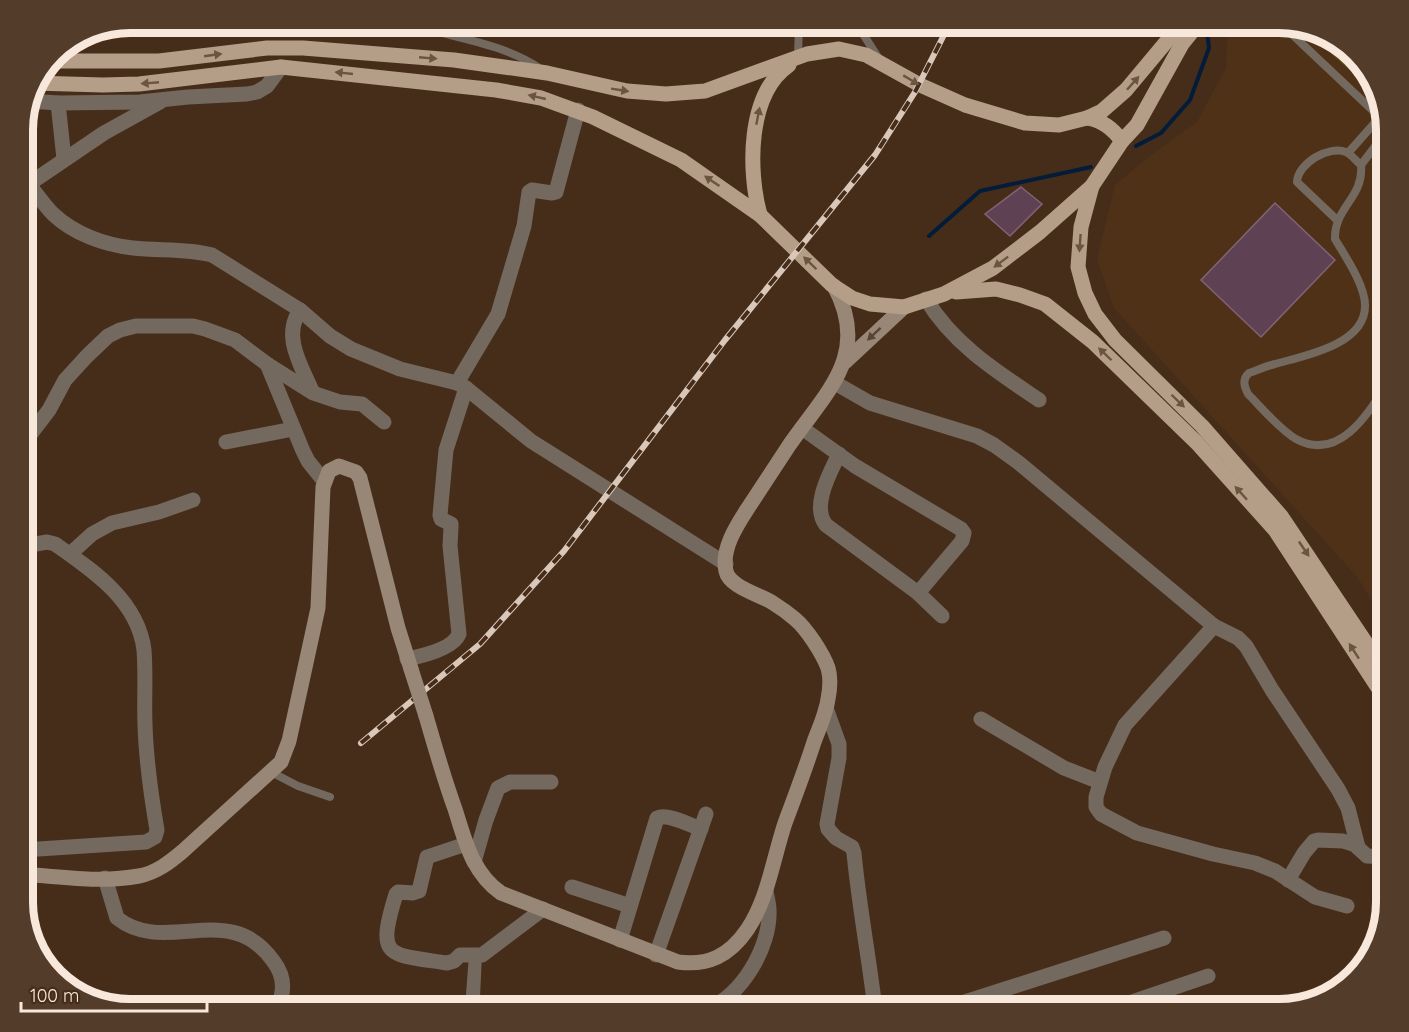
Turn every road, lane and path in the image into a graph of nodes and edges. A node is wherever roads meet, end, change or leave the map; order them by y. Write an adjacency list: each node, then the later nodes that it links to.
1 (446, 33): 12 (lane)
2 (799, 33): 8 (lane)
3 (863, 33): 10 (lane)
4 (1179, 33): 7 (main road)
5 (1186, 33): 7 (main road)
6 (1293, 34): 18 (lane)
7 (1177, 40): 19 (main road, one-way to 7); 21 (main road)
8 (798, 58): 10 (main road); 12 (main road, one-way to 8); 29 (main road, one-way to 8)
9 (61, 61): 12 (main road, one-way to 12)
10 (882, 63): 19 (main road, one-way to 19)
11 (281, 67): 13 (main road, one-way to 13); 14 (street); 17 (main road, one-way to 11)
12 (547, 73)
13 (45, 83)
14 (166, 99): 16 (street); 24 (street)
15 (37, 102): 16 (street)
16 (58, 103): 24 (street)
17 (578, 110): 29 (main road, one-way to 17); 39 (street)
18 (1374, 112)
19 (1087, 118): 21 (main road)
20 (1376, 126): 23 (lane)
21 (1122, 141): 27 (main road)
22 (1376, 145): 25 (lane)
23 (1348, 153): 25 (lane); 30 (lane)
24 (64, 159): 26 (street)
25 (1361, 165): 30 (lane)
26 (33, 181)
27 (1092, 186): 32 (main road, one-way to 32); 57 (main road, one-way to 57)
28 (33, 193): 35 (street)
29 (760, 215): 31 (main road, one-way to 29)
30 (1337, 220): 42 (lane)
31 (834, 286): 34 (main road); 36 (main road)
32 (944, 294): 33 (main road); 59 (main road, one-way to 32)
33 (926, 299): 34 (main road); 41 (street)
34 (904, 307): 36 (main road, one-way to 36)
35 (300, 310): 39 (street); 40 (street)
36 (845, 362): 38 (main road)
37 (267, 364): 40 (street); 45 (street); 46 (street)
38 (835, 382): 44 (main road); 56 (street)
39 (461, 386): 53 (street); 58 (street)
40 (312, 393): 43 (street)
41 (1039, 400)
42 (1376, 400)
43 (384, 423)
44 (802, 428): 48 (street); 53 (main road)
45 (293, 429): 47 (street); 49 (street)
46 (33, 431)
47 (226, 442)
48 (839, 454): 54 (street); 54 (street)
49 (324, 482): 58 (main road); 62 (main road)
50 (192, 500): 52 (street)
51 (33, 545): 52 (street)
52 (70, 554): 68 (street)
53 (726, 564): 60 (main road)
54 (918, 593): 55 (street)
55 (942, 616)
56 (1214, 626): 64 (street); 67 (street)
57 (1376, 658)
58 (409, 664): 66 (main road, bridge)
59 (1376, 685)
60 (826, 708): 75 (main road); 88 (street)
61 (981, 719): 64 (street)
62 (272, 772): 65 (lane); 72 (main road)
63 (551, 782): 70 (street)
64 (1100, 782): 73 (street)
65 (330, 797)
66 (466, 844): 70 (main road); 81 (street)
67 (1358, 847): 69 (street); 73 (street)
68 (33, 849)
69 (1376, 856)
70 (474, 862): 78 (main road)
71 (33, 875): 72 (main road)
72 (105, 878): 84 (street)
73 (1288, 880): 77 (street)
74 (572, 887): 76 (street)
75 (766, 891): 82 (main road); 87 (street)
76 (630, 906): 80 (street); 82 (street)
77 (1347, 906)
78 (543, 909): 80 (main road); 81 (street)
79 (1164, 938): 89 (street)
80 (620, 940): 82 (main road)
81 (475, 955): 85 (lane); 86 (lane)
82 (656, 955)
83 (1208, 976): 90 (street)
84 (280, 999)
85 (471, 999)
86 (476, 999)
87 (725, 999)
88 (874, 999)
89 (977, 999)
90 (1142, 999)

